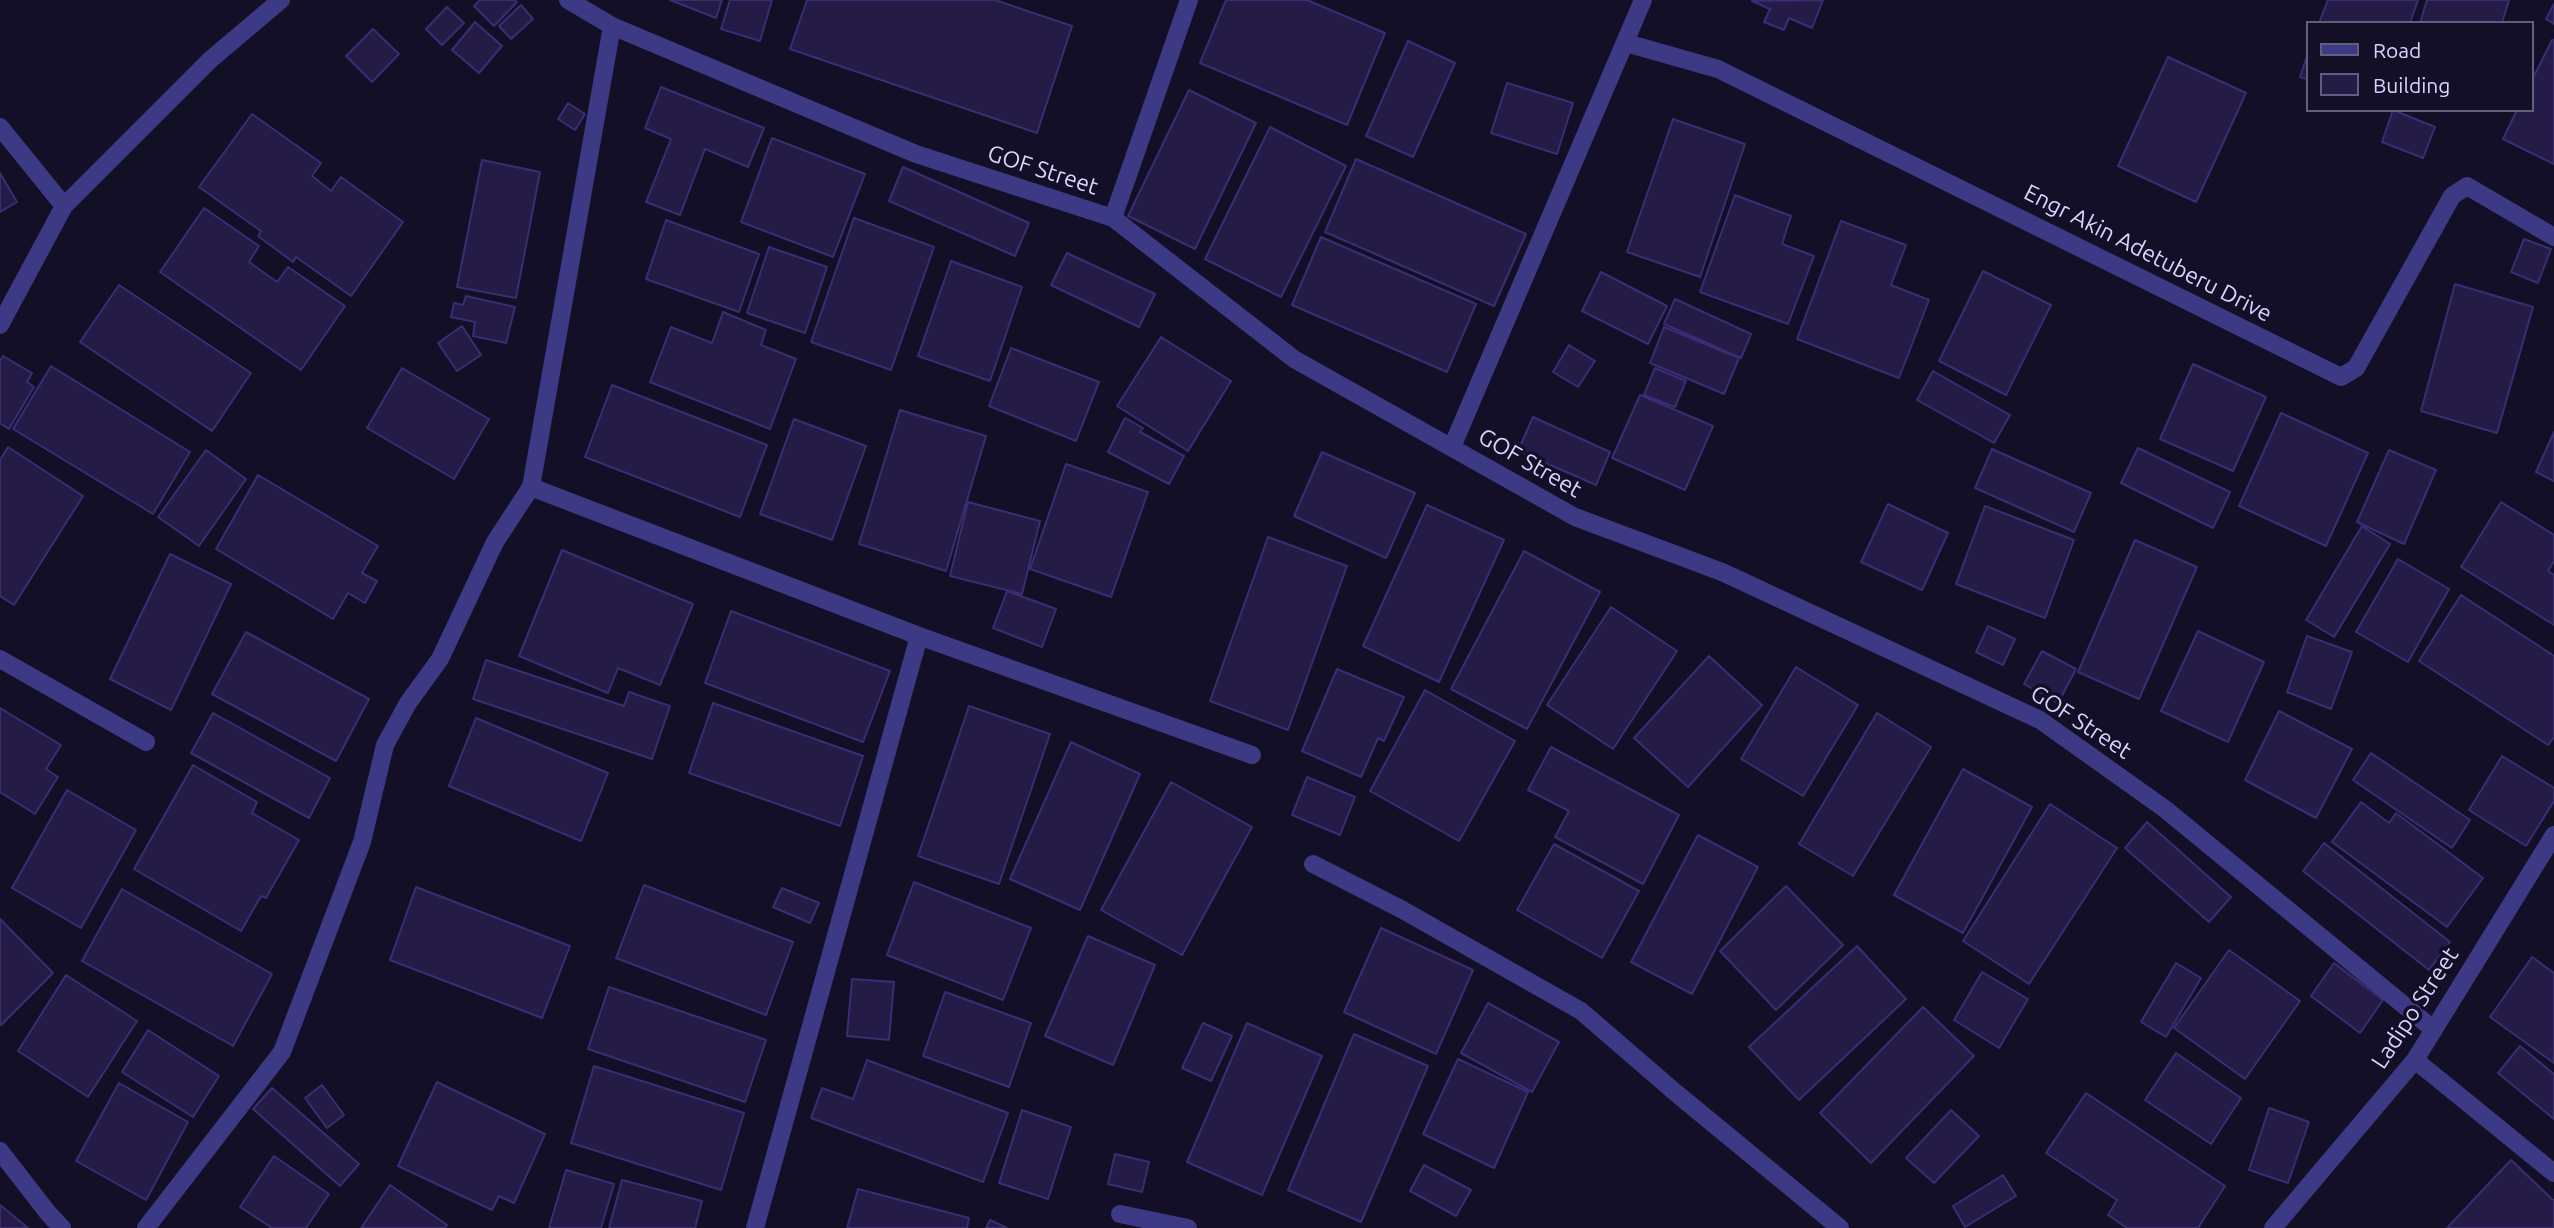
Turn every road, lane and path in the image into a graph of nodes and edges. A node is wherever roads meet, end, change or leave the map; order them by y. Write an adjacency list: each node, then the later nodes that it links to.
1 (281, 0): 8 (street)
2 (568, 0): 5 (street, GOF Street)
3 (1189, 0): 9 (street)
4 (1643, 0): 6 (street)
5 (612, 26): 9 (street, GOF Street); 13 (street)
6 (1626, 43): 10 (street, Engr Akin Adetuberu Drive); 12 (street)
7 (0, 127): 8 (street)
8 (64, 206): 11 (street)
9 (1113, 218): 12 (street, GOF Street)
10 (2554, 237)
11 (0, 325)
12 (1452, 447): 20 (street, GOF Street)
13 (531, 487): 14 (street); 26 (street)
14 (919, 636): 17 (street); 27 (street)
15 (0, 659): 16 (street)
16 (146, 742)
17 (1252, 755)
18 (2554, 835): 20 (street, Ladipo Street)
19 (1313, 864): 29 (street)
20 (2433, 1029): 21 (street, Ladipo Street)
21 (2415, 1060): 23 (street); 30 (street, Ladipo Street)
22 (0, 1151): 25 (street)
23 (2554, 1173)
24 (1119, 1214): 28 (street)
25 (62, 1228)
26 (146, 1228)
27 (755, 1228)
28 (1188, 1228)
29 (1840, 1228)
30 (2273, 1228)

